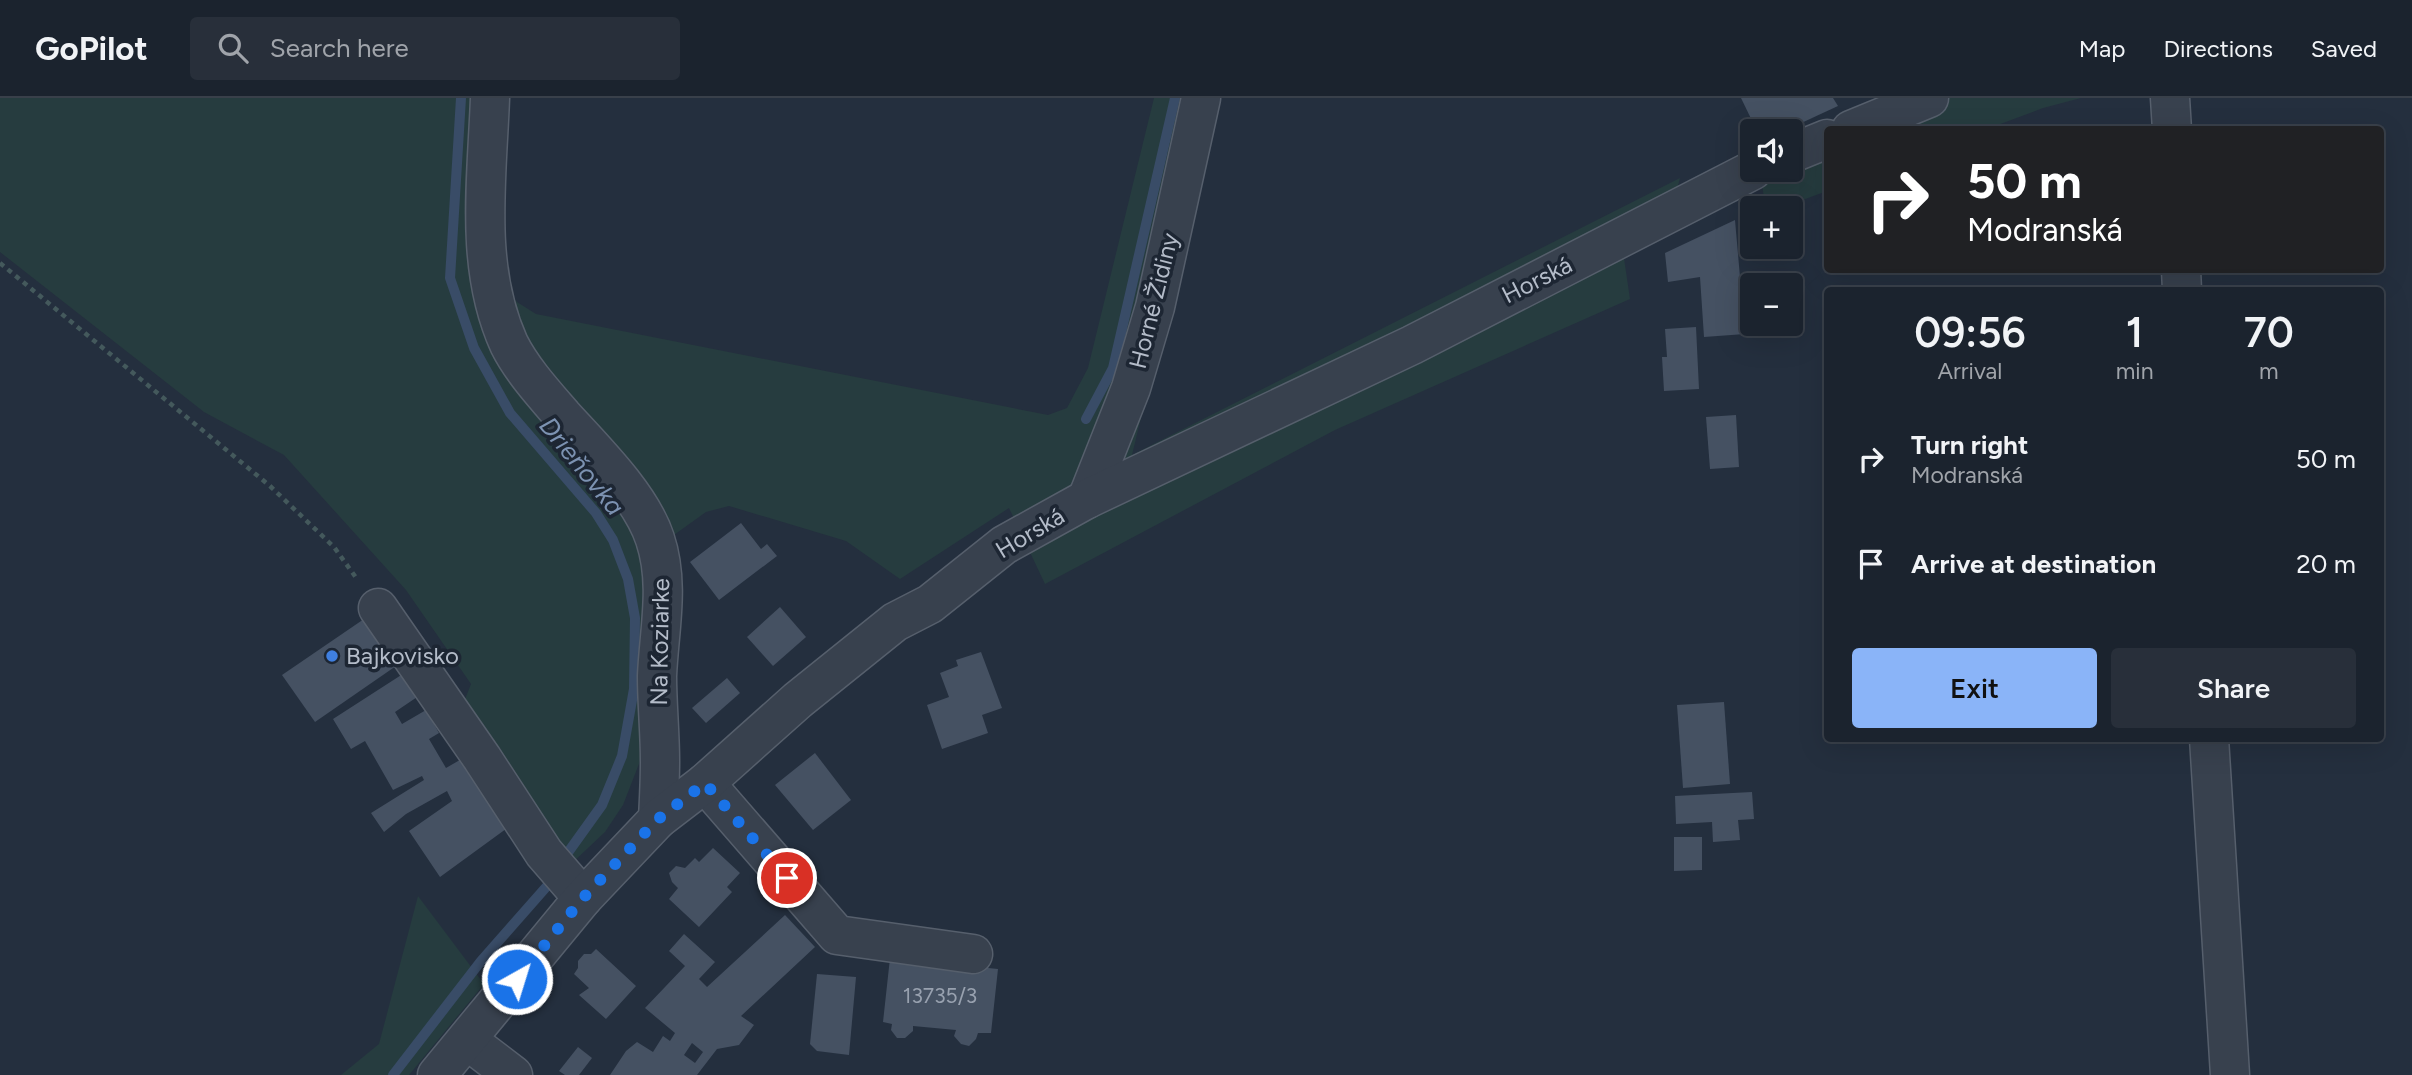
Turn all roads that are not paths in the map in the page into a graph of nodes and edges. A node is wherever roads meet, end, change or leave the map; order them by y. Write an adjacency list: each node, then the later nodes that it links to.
1 (490, 98): 14 (street, Na Koziarke)
2 (1201, 98): 10 (street, Horné Židiny)
3 (1929, 98): 5 (street)
4 (2170, 98): 6 (street)
5 (1861, 126)
6 (2172, 126)
7 (1824, 140): 8 (street)
8 (1803, 149)
9 (1740, 176): 10 (street, Horská)
10 (1087, 499): 13 (street, Horská)
11 (378, 608): 15 (street)
12 (2209, 742): 20 (street)
13 (705, 783): 14 (street, Horská); 16 (street)
14 (658, 819): 15 (street, Horská)
15 (583, 898): 17 (street, Horská)
16 (973, 954)
17 (467, 1040): 18 (street, Horská); 19 (street)
18 (437, 1075)
19 (513, 1075)
20 (2230, 1075)

